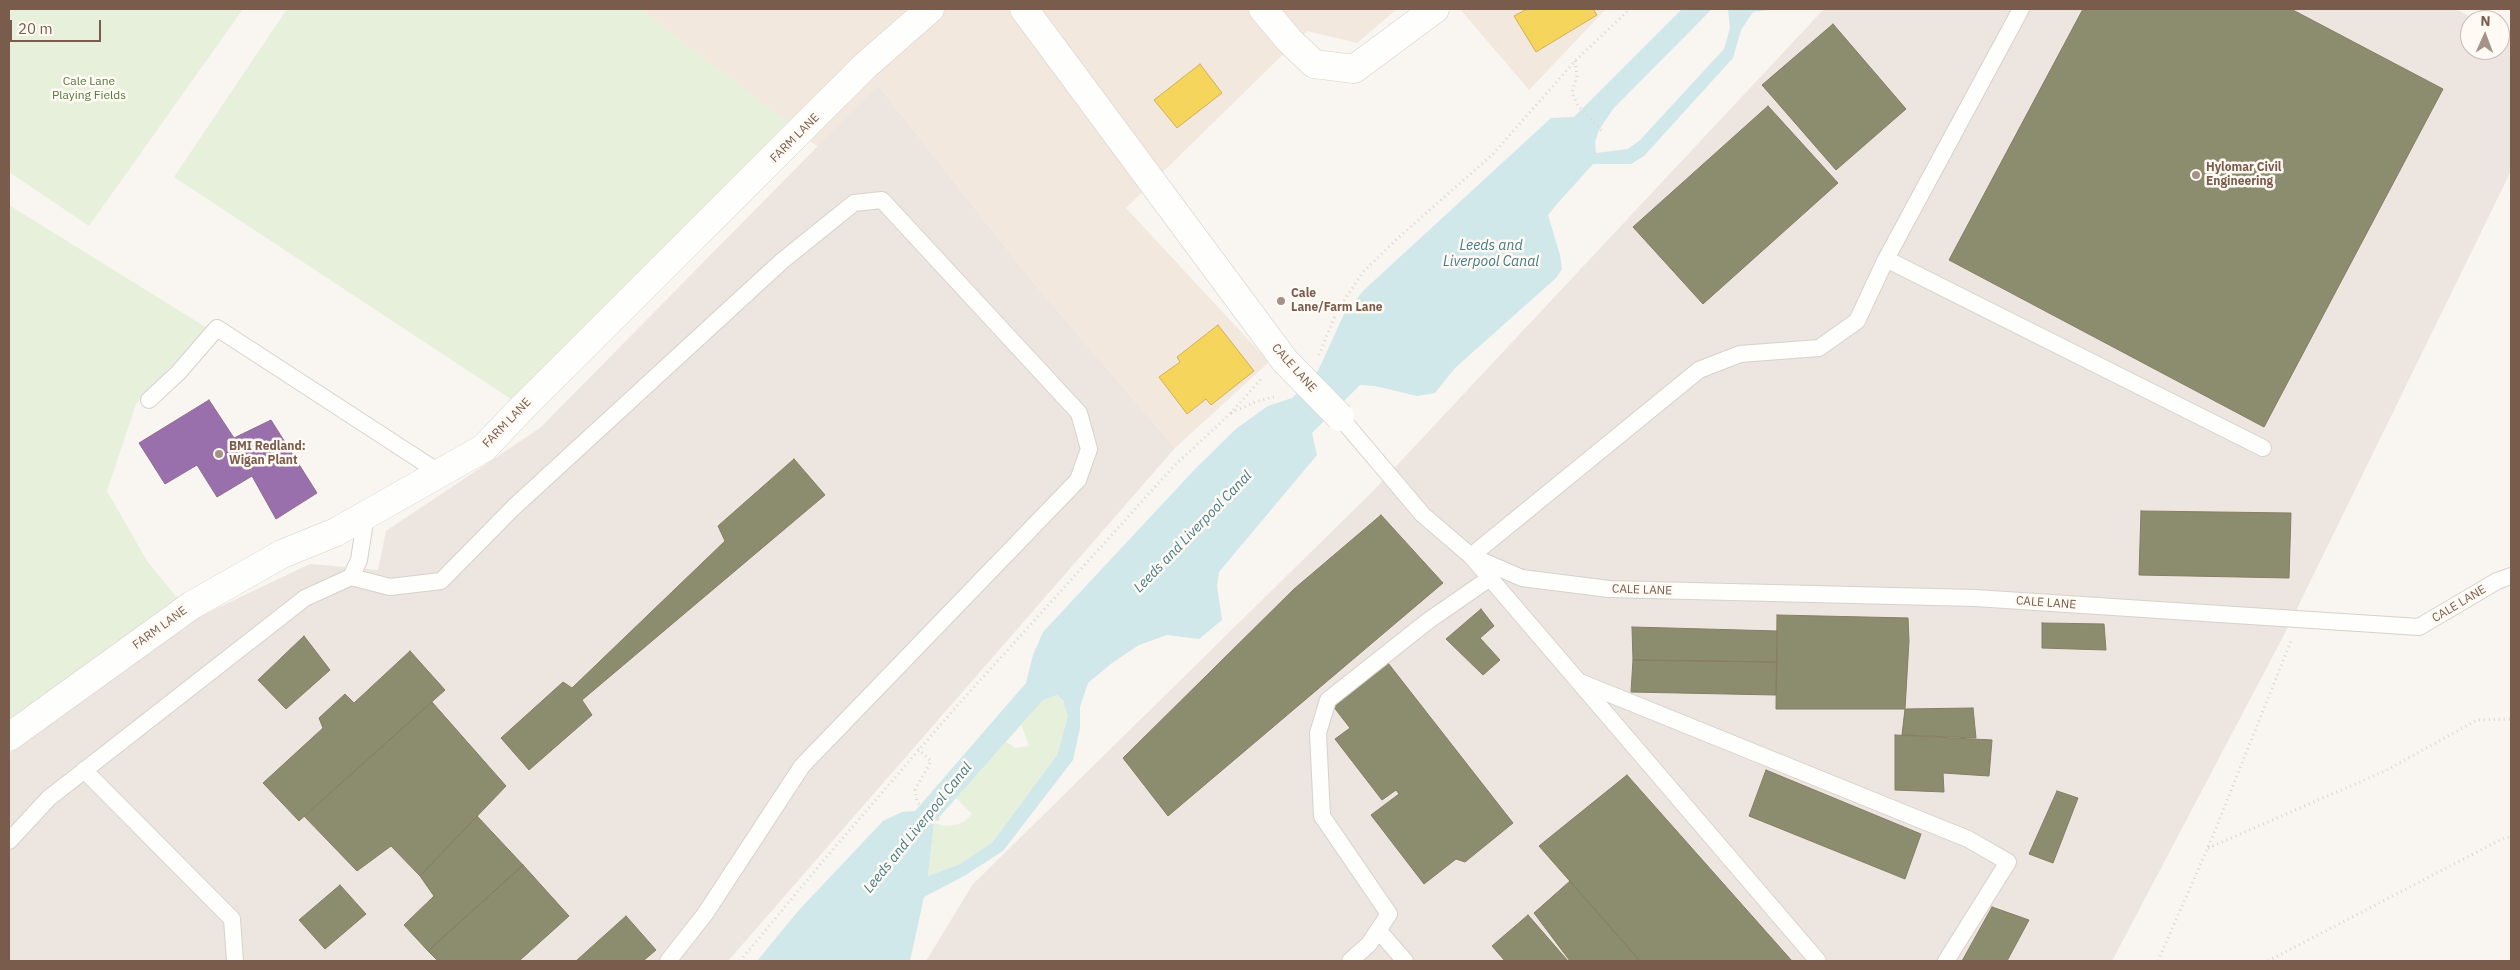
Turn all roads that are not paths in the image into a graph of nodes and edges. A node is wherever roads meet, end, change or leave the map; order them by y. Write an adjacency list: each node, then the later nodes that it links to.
1 (930, 9): 10 (street, FARM LANE)
2 (1024, 9): 8 (street, CALE LANE, bridge)
3 (1263, 9): 4 (street)
4 (1436, 9)
5 (2021, 9): 6 (lane)
6 (1886, 260): 9 (lane); 12 (lane)
7 (148, 400): 10 (lane)
8 (1340, 417): 12 (lane, CALE LANE)
9 (2263, 448)
10 (440, 473): 11 (street, FARM LANE)
11 (366, 515): 14 (lane); 17 (street, FARM LANE)
12 (1472, 556): 13 (lane, CALE LANE); 15 (lane)
13 (2511, 576)
14 (351, 577): 18 (lane); 22 (lane)
15 (1490, 578): 16 (lane); 20 (lane)
16 (1578, 681): 25 (lane); 26 (lane)
17 (9, 737)
18 (84, 770): 19 (lane); 21 (lane)
19 (9, 841)
20 (1378, 930): 23 (lane); 24 (lane)
21 (235, 961)
22 (668, 961)
23 (1350, 961)
24 (1405, 961)
25 (1818, 961)
26 (1946, 961)

